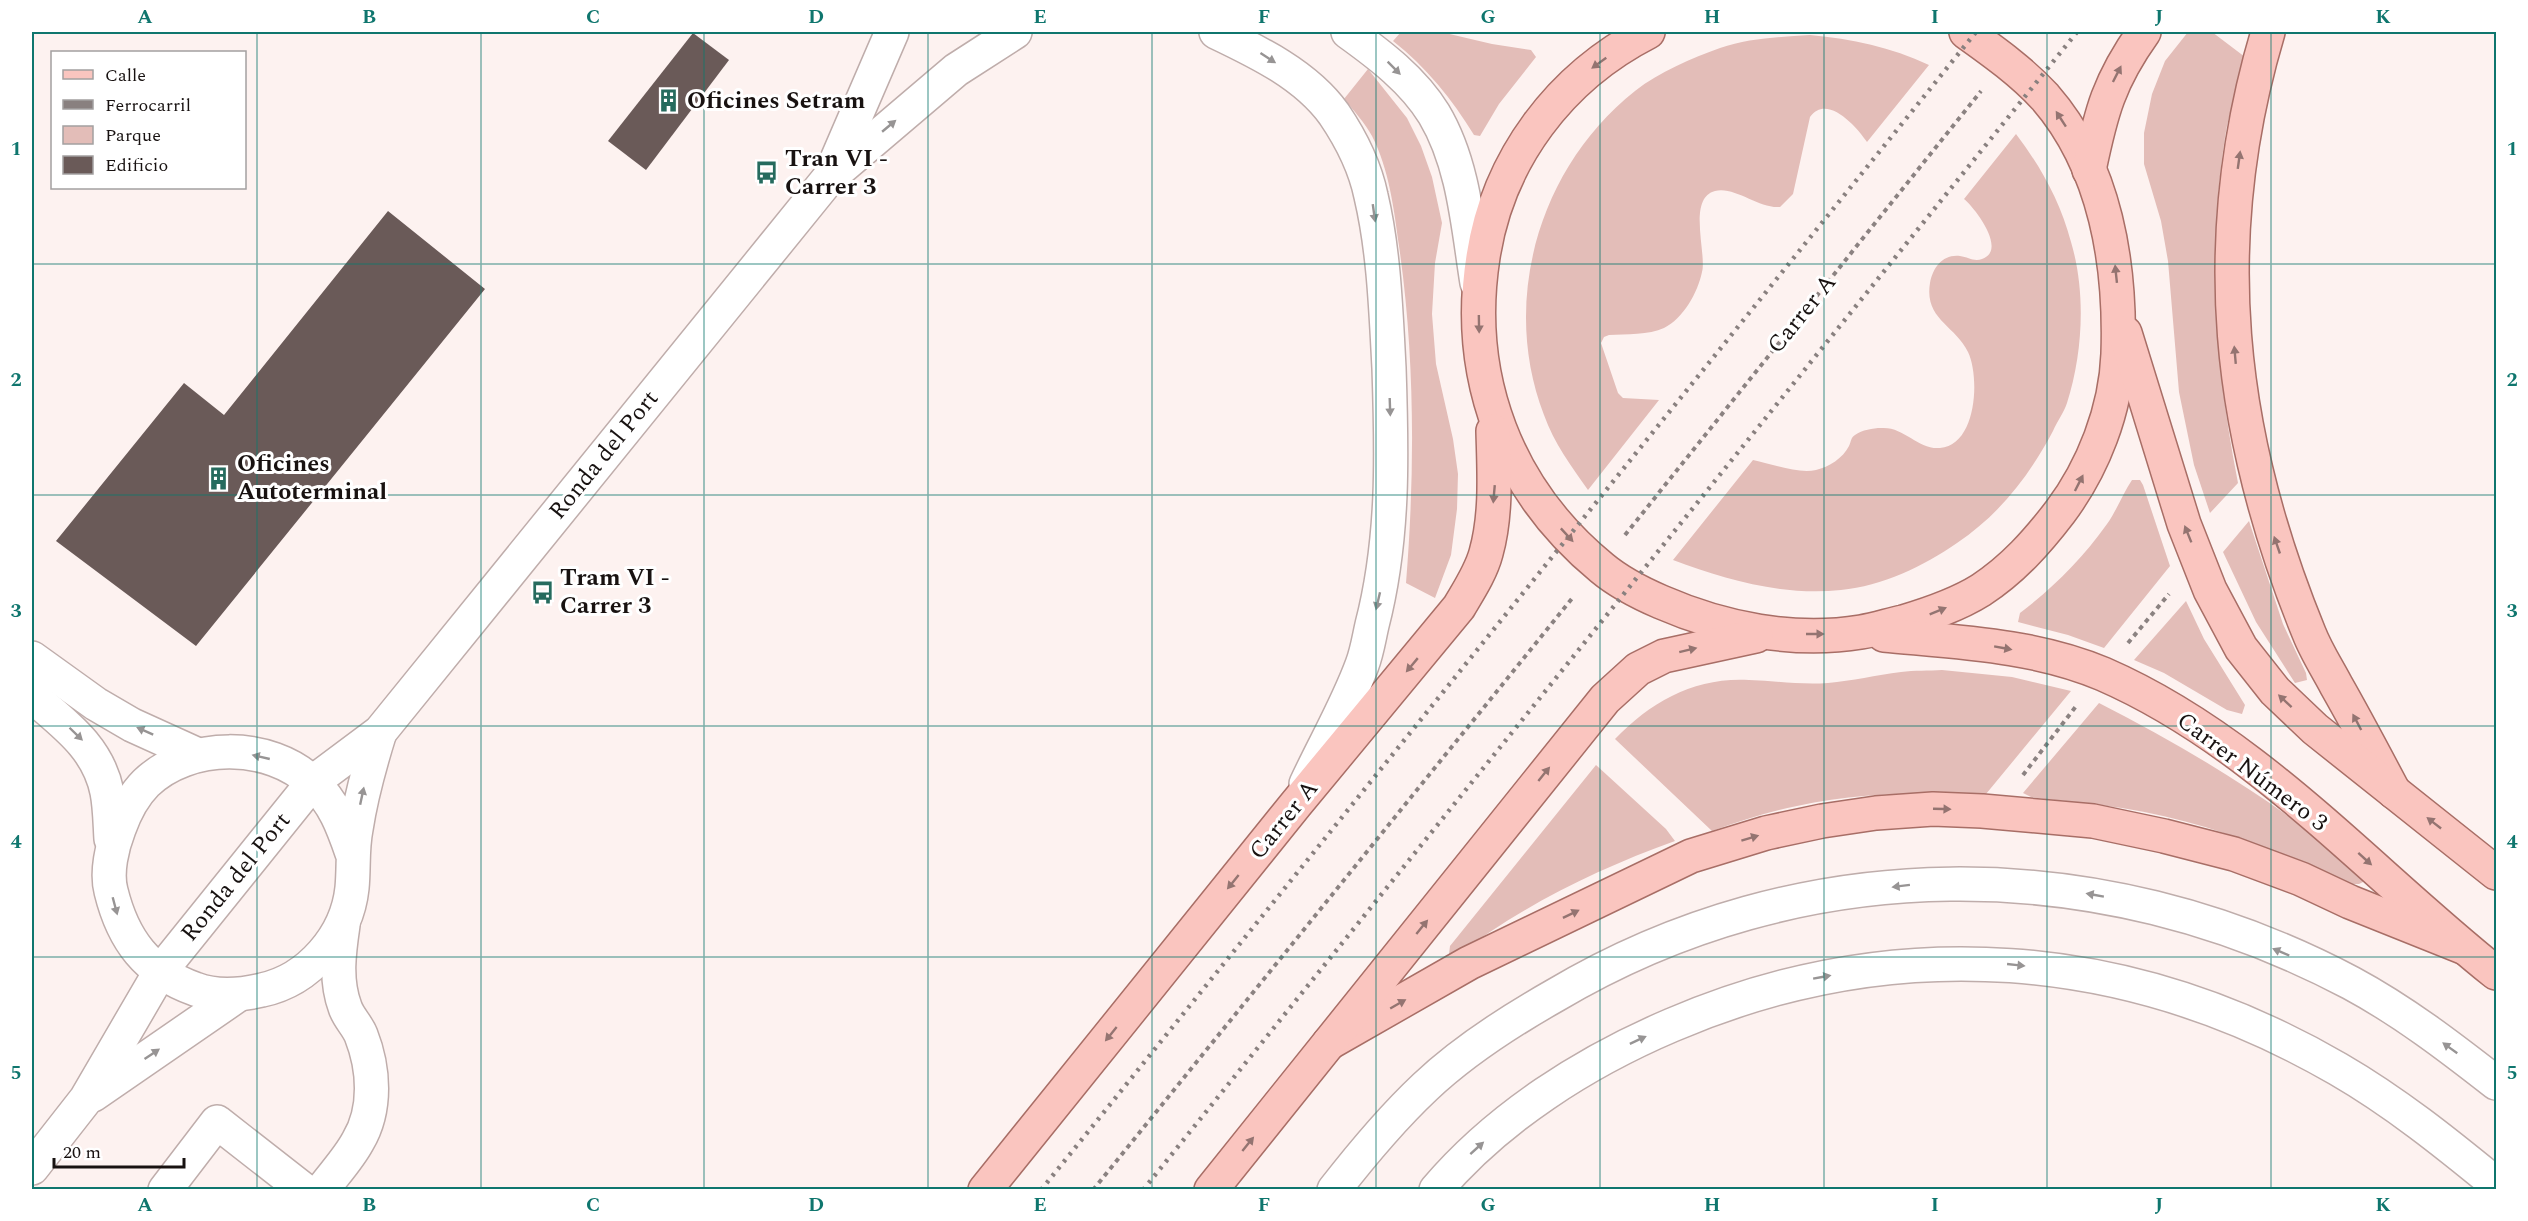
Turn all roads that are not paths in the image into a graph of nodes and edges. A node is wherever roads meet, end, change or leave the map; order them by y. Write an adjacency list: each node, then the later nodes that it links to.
1 (892, 32): 10 (street)
2 (1015, 32): 10 (street, one-way to 2)
3 (1216, 32): 22 (street, one-way to 22)
4 (1348, 32): 11 (street, one-way to 11)
5 (1648, 32): 11 (main road, one-way to 11)
6 (1966, 32): 9 (main road, one-way to 6)
7 (2144, 32): 9 (main road, one-way to 7)
8 (2268, 32): 21 (main road, one-way to 8)
9 (2089, 170): 12 (main road, one-way to 9)
10 (829, 178): 18 (street, Ronda del Port)
11 (1478, 289): 13 (main road, one-way to 13)
12 (2119, 314): 14 (main road, one-way to 12); 21 (main road, one-way to 12)
13 (1493, 414): 15 (main road, one-way to 15); 22 (main road, Carrer A, one-way to 22)
14 (1861, 632): 15 (main road, one-way to 14); 29 (main road, Carrer Número 3, one-way to 29)
15 (1769, 633): 35 (main road, one-way to 15)
16 (32, 658): 19 (street, one-way to 16)
17 (32, 696): 24 (street, one-way to 24)
18 (380, 732): 20 (street, Ronda del Port); 25 (street, Ronda del Port, one-way to 18)
19 (198, 755): 20 (street, Ronda del Port, one-way to 19); 24 (street, Ronda del Port)
20 (313, 782): 25 (street, Ronda del Port); 30 (street, Ronda del Port)
21 (2394, 792): 23 (main road, one-way to 21)
22 (1296, 804): 43 (main road, Carrer A, one-way to 43)
23 (2463, 846): 26 (main road); 27 (main road)
24 (112, 848): 30 (street, Ronda del Port, one-way to 30)
25 (352, 853): 28 (street, Ronda del Port)
26 (2496, 856)
27 (2496, 873)
28 (345, 914): 32 (street, Ronda del Port); 34 (street)
29 (2465, 948): 31 (main road, Carrer Número 3); 35 (main road, one-way to 29)
30 (160, 972): 33 (street, Ronda del Port); 37 (street, Ronda del Port)
31 (2496, 973)
32 (278, 987): 33 (street, Ronda del Port); 34 (street)
33 (238, 995): 37 (street, Ronda del Port, one-way to 33)
34 (345, 1007): 42 (street)
35 (1329, 1043): 44 (main road, one-way to 35)
36 (2496, 1083): 45 (street, one-way to 45)
37 (86, 1099): 38 (street, Ronda del Port)
38 (32, 1168)
39 (2496, 1184): 46 (street, one-way to 39)
40 (165, 1190): 41 (street)
41 (304, 1190)
42 (322, 1190)
43 (986, 1190)
44 (1211, 1190)
45 (1334, 1190)
46 (1436, 1190)

